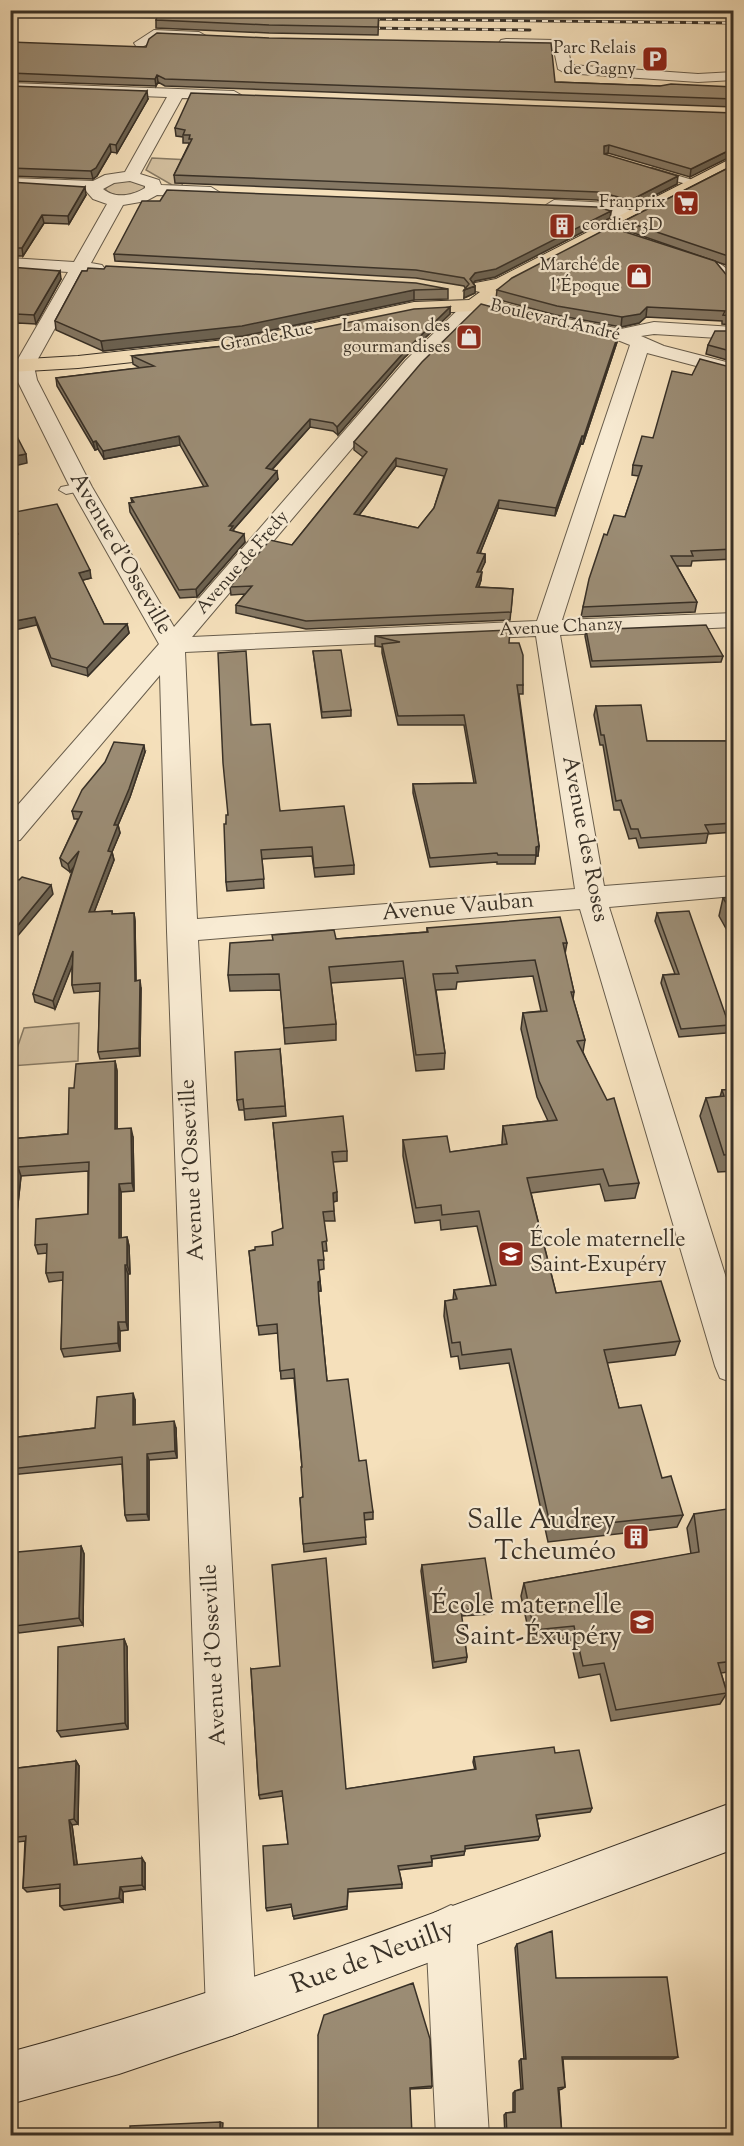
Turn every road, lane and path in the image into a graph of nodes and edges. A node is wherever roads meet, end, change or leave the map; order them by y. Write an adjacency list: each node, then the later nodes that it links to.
1 (417, 10): 2 (path)
2 (424, 10)
3 (211, 37): 4 (street)
4 (141, 43)
5 (486, 43): 6 (street)
6 (734, 76)
7 (10, 87): 8 (street)
8 (177, 93): 9 (street); 12 (street)
9 (246, 96)
10 (734, 162): 14 (main road)
11 (639, 167): 14 (lane)
12 (131, 177): 15 (street); 16 (street)
13 (10, 183): 15 (street)
14 (693, 183): 20 (main road)
15 (95, 186): 18 (street)
16 (153, 190): 17 (street); 18 (street)
17 (223, 193)
18 (117, 200): 25 (street)
19 (539, 205): 20 (street)
20 (629, 216): 21 (main road)
21 (605, 228): 22 (lane); 28 (main road)
22 (625, 235)
23 (698, 259): 27 (lane)
24 (10, 263): 25 (street)
25 (78, 268): 26 (street); 31 (street)
26 (112, 270)
27 (734, 286)
28 (462, 301): 30 (street, Boulevard André); 31 (main road, Grande Rue); 35 (street, Avenue de Fredy)
29 (734, 333): 30 (street)
30 (630, 340): 32 (street, Boulevard André); 34 (street, Avenue des Roses)
31 (17, 366): 35 (street, Avenue d'Osseville)
32 (734, 370)
33 (734, 620): 34 (street, Avenue Chanzy)
34 (547, 629): 35 (street, Avenue Chanzy); 38 (street, Avenue des Roses)
35 (172, 645): 36 (street, Avenue de Fredy); 39 (street, Avenue d'Osseville)
36 (10, 833)
37 (734, 886): 38 (street, Avenue Vauban)
38 (591, 897): 39 (street, Avenue Vauban); 40 (street, Avenue des Roses)
39 (182, 931): 43 (street, Avenue d'Osseville)
40 (734, 1366)
41 (733, 1824): 42 (street, Rue de Neuilly)
42 (451, 1930): 43 (street, Rue de Neuilly); 45 (street)
43 (231, 2011): 44 (street, Rue de Neuilly)
44 (10, 2078)
45 (463, 2136)

